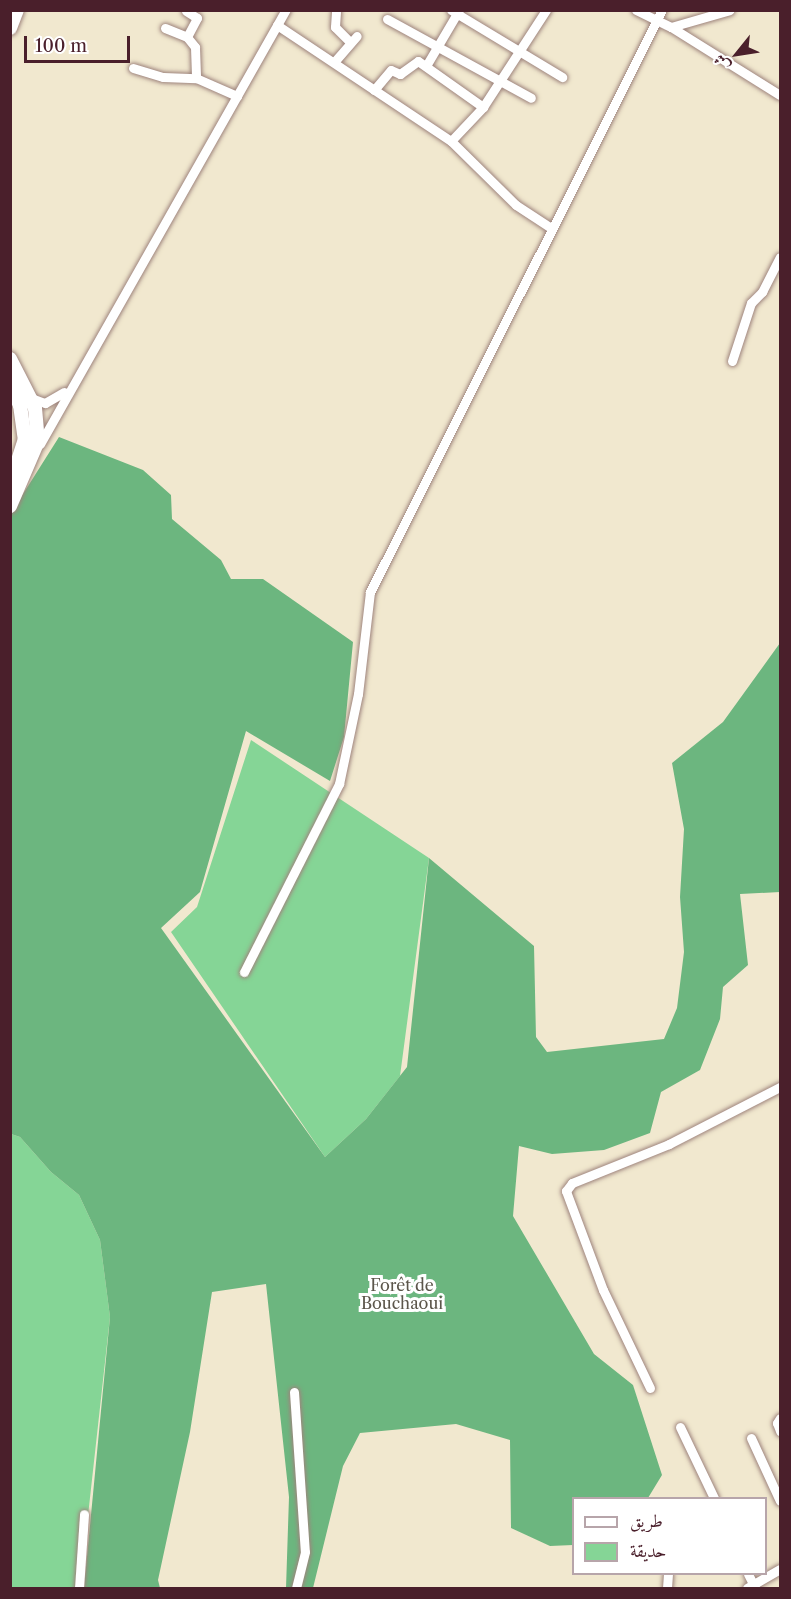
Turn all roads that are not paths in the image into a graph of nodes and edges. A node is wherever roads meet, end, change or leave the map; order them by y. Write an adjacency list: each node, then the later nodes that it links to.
1 (17, 10): 14 (highway)
2 (186, 10): 16 (street)
3 (286, 10): 12 (street)
4 (546, 10): 18 (street)
5 (636, 10): 11 (street)
6 (662, 10): 11 (street)
7 (730, 10): 13 (street)
8 (336, 12): 19 (street)
9 (455, 12): 17 (street); 18 (street)
10 (387, 19): 17 (street)
11 (657, 21): 13 (street); 31 (street)
12 (278, 25): 19 (street); 27 (street)
13 (671, 27): 26 (street)
14 (10, 28)
15 (165, 28): 16 (street)
16 (187, 37): 23 (street)
17 (437, 46): 20 (street); 24 (street)
18 (520, 52): 22 (street); 24 (street)
19 (335, 61): 25 (street)
20 (426, 66): 25 (street); 29 (street)
21 (134, 68): 23 (street)
22 (562, 77)
23 (196, 78): 27 (street)
24 (501, 81): 28 (street); 29 (street)
25 (374, 90): 30 (street)
26 (780, 95)
27 (237, 96): 35 (street)
28 (531, 98)
29 (483, 107): 30 (street)
30 (451, 141): 31 (street)
31 (551, 228): 41 (street)
32 (780, 257): 34 (street)
33 (10, 359): 37 (highway)
34 (732, 361)
35 (74, 381): 37 (street); 38 (street)
36 (10, 382): 39 (highway)
37 (32, 398): 38 (highway)
38 (36, 452): 40 (highway)
39 (10, 485)
40 (10, 506)
41 (244, 972)
42 (780, 1087): 43 (street)
43 (650, 1388)
44 (294, 1392): 55 (street)
45 (780, 1418): 47 (street)
46 (680, 1427): 49 (street)
47 (780, 1431)
48 (751, 1438): 50 (street)
49 (714, 1497)
50 (780, 1501)
51 (84, 1514): 54 (street)
52 (780, 1569): 53 (street)
53 (752, 1587)
54 (80, 1588)
55 (296, 1588)

